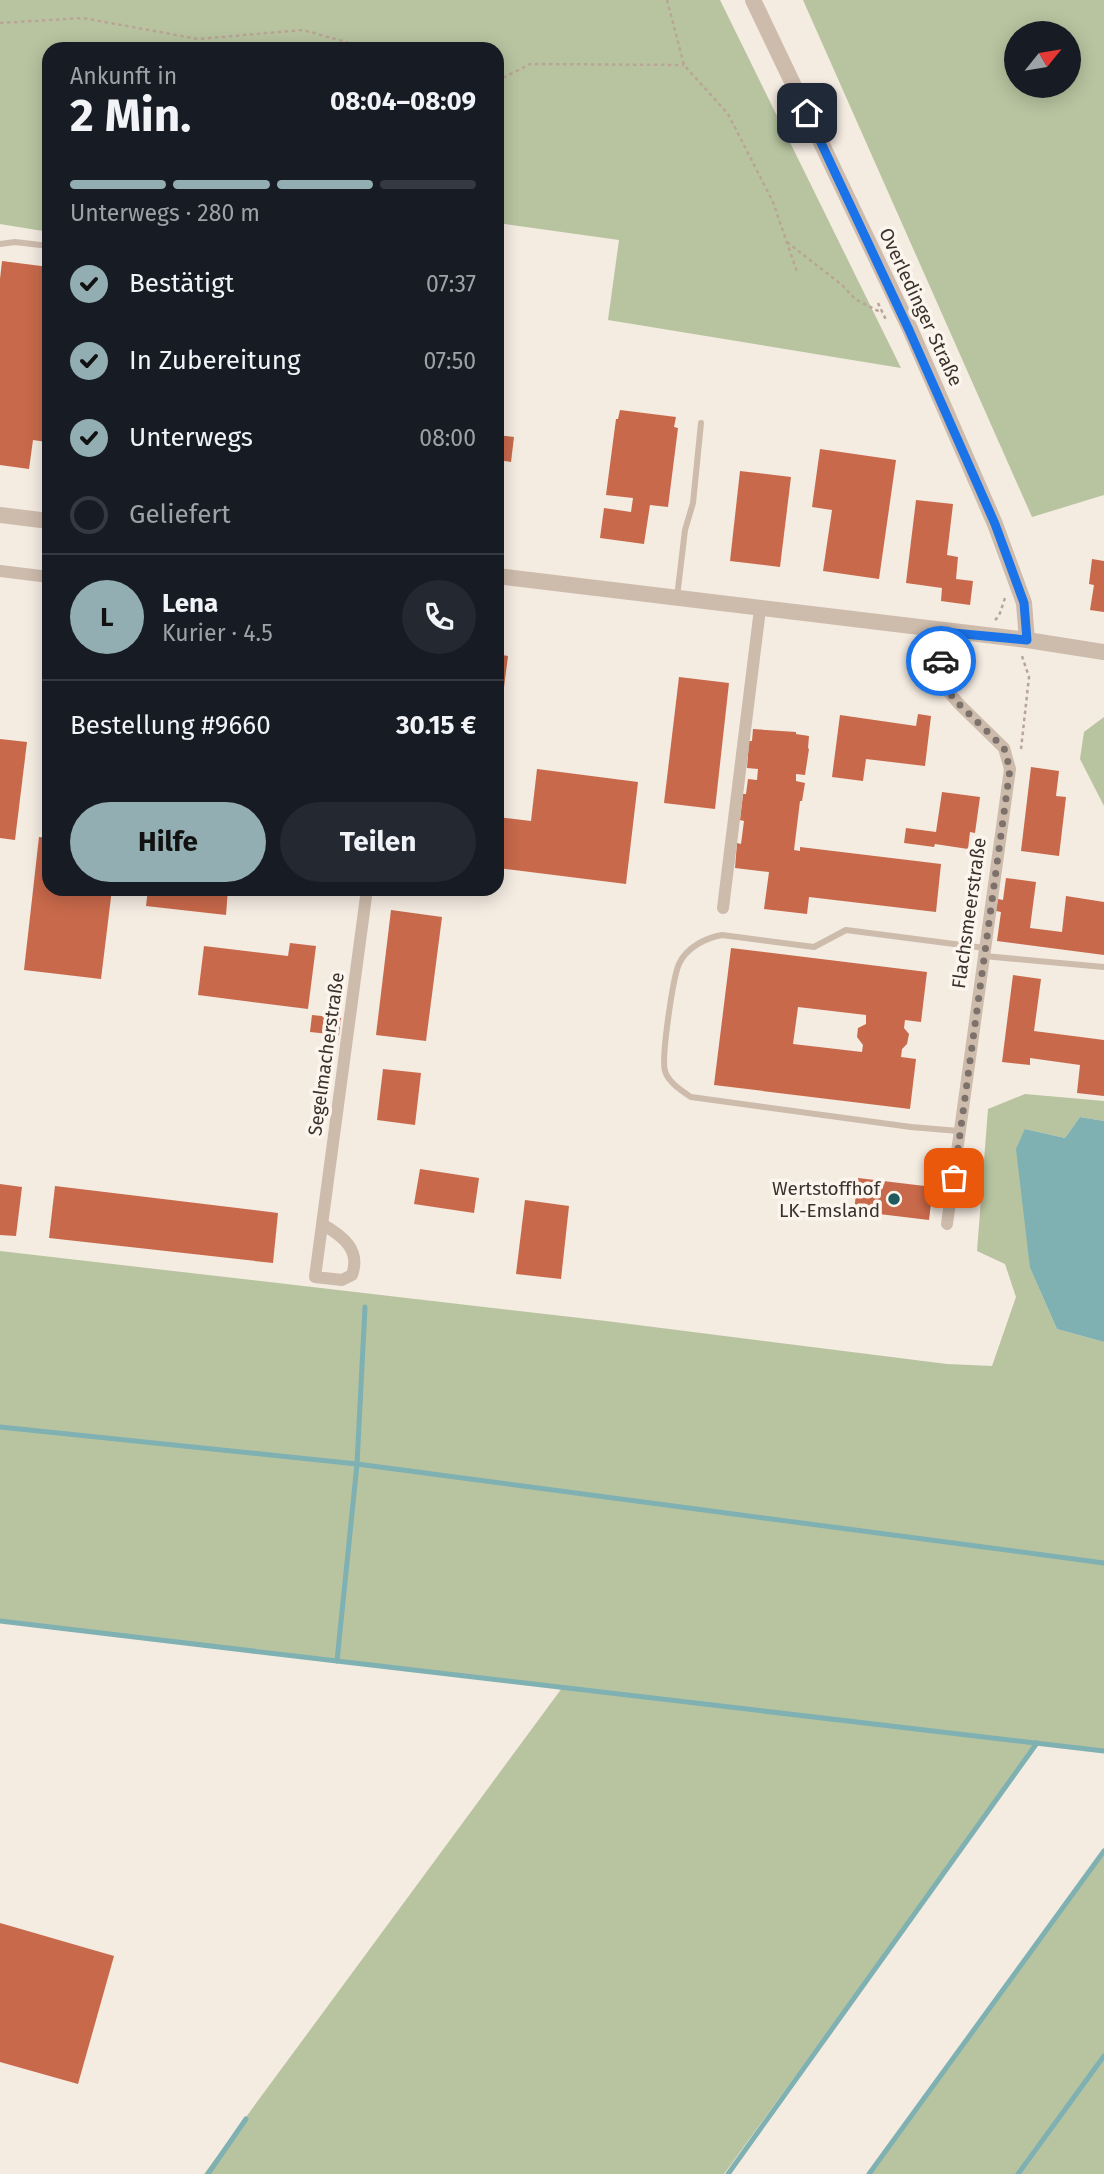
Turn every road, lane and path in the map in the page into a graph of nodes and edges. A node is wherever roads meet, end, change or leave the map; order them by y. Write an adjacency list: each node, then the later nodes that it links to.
1 (667, 0): 5 (path)
2 (753, 0): 25 (street, Overledinger Straße)
3 (0, 23): 4 (path)
4 (346, 42)
5 (684, 65): 6 (path); 7 (path)
6 (504, 77)
7 (787, 242): 10 (path); 12 (path)
8 (0, 244): 9 (lane)
9 (42, 245)
10 (797, 272)
11 (877, 301): 12 (path)
12 (883, 314): 13 (path)
13 (889, 326)
14 (701, 423): 21 (lane)
15 (0, 514): 16 (street)
16 (42, 520)
17 (0, 570): 18 (street)
18 (42, 576)
19 (504, 577): 21 (street)
20 (1004, 592): 23 (path)
21 (677, 598): 22 (street)
22 (760, 609): 24 (street); 29 (street)
23 (992, 622)
24 (943, 632): 25 (street); 30 (street, Flachsmeerstraße)
25 (1020, 640): 26 (street); 27 (path)
26 (1104, 652)
27 (1020, 757)
28 (366, 896): 33 (street, Segelmacherstraße)
29 (723, 908)
30 (985, 952): 31 (lane); 32 (street, Flachsmeerstraße); 32 (lane)
31 (1104, 967)
32 (960, 1132): 34 (street, Flachsmeerstraße)
33 (322, 1224): 33 (street, Segelmacherstraße)
34 (947, 1224)

